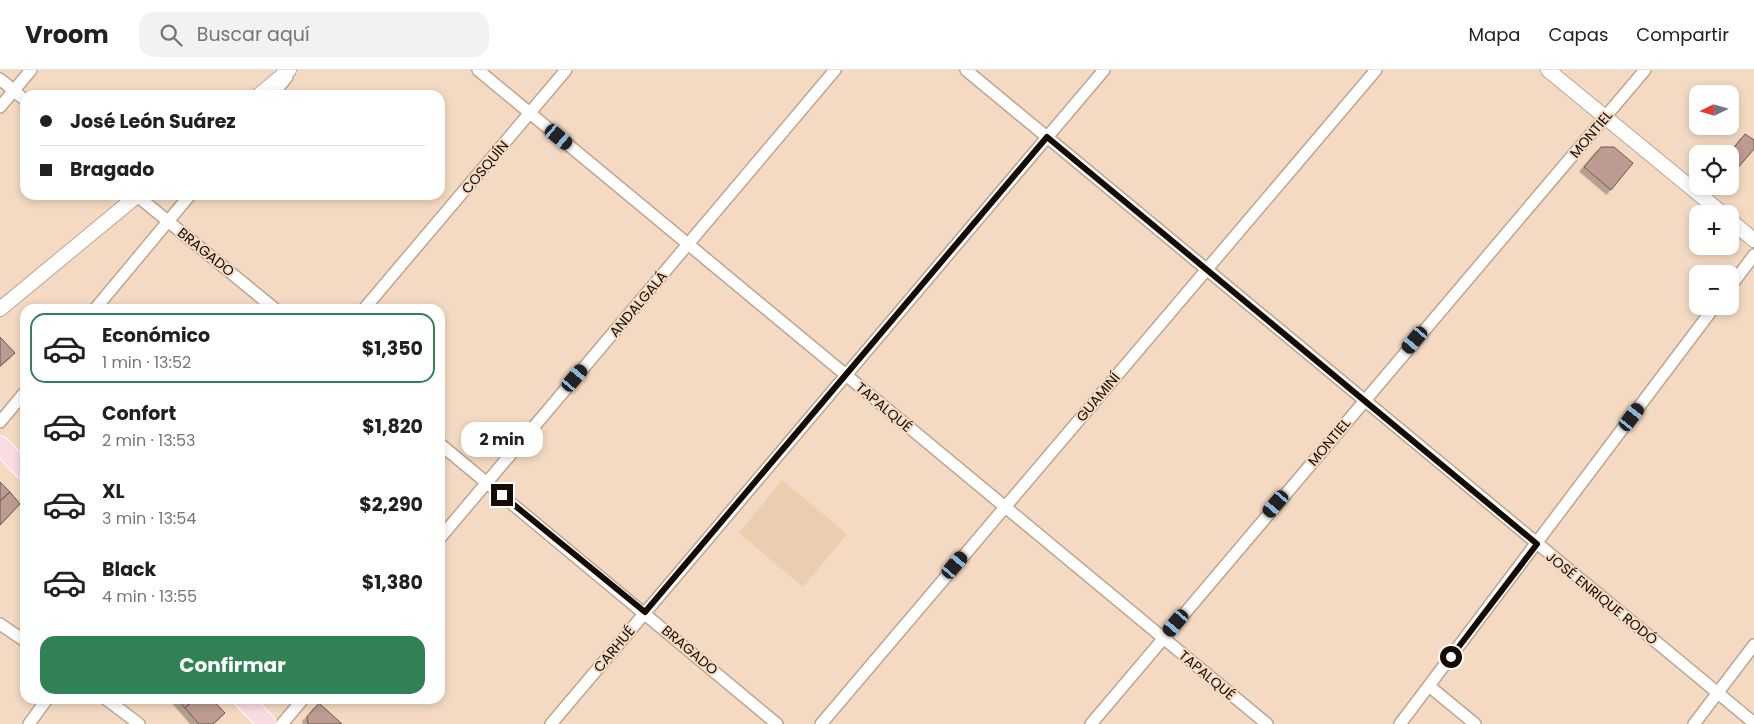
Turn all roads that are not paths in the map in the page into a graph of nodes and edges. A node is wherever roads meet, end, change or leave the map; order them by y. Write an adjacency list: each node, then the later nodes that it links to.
1 (31, 70): 14 (street)
2 (291, 70): 12 (street); 13 (street)
3 (478, 70): 17 (street, TAPALQUÉ)
4 (566, 70): 17 (street, COSQUÍN)
5 (836, 70): 27 (street, ANDALGALÁ)
6 (966, 70): 19 (street, JOSÉ ENRIQUE RODÓ)
7 (1104, 70): 19 (street, CARHUÉ)
8 (1376, 70): 29 (street, GUAMINÍ)
9 (1548, 70): 18 (street)
10 (1645, 70): 18 (street, MONTIEL)
11 (0, 79): 14 (street)
12 (265, 90)
13 (276, 90)
14 (14, 91): 15 (street); 16 (street)
15 (20, 96)
16 (0, 107)
17 (530, 113): 27 (street, TAPALQUÉ); 33 (street, COSQUÍN)
18 (1605, 117): 23 (street); 38 (street, MONTIEL)
19 (1047, 137): 29 (street, JOSÉ ENRIQUE RODÓ); 36 (street, CARHUÉ)
20 (131, 200): 34 (street)
21 (143, 200): 24 (street, BRAGADO)
22 (186, 200): 24 (street)
23 (1712, 205)
24 (168, 221): 31 (street); 32 (street, BRAGADO)
25 (1739, 228): 26 (street)
26 (1754, 240)
27 (689, 244): 36 (street, TAPALQUÉ); 43 (street, ANDALGALÁ)
28 (1754, 255): 30 (street)
29 (1206, 270): 38 (street, JOSÉ ENRIQUE RODÓ); 44 (street, GUAMINÍ)
30 (1739, 275)
31 (99, 304)
32 (269, 304)
33 (368, 304)
34 (0, 309)
35 (1708, 315): 46 (street)
36 (846, 375): 44 (street, TAPALQUÉ); 47 (street, CARHUÉ)
37 (20, 398): 39 (street)
38 (1364, 400): 46 (street, JOSÉ ENRIQUE RODÓ); 50 (street, MONTIEL)
39 (0, 422)
40 (0, 446): 42 (main road)
41 (445, 448): 43 (street, BRAGADO)
42 (20, 466)
43 (487, 482): 45 (street, ANDALGALÁ); 47 (street, BRAGADO)
44 (1004, 507): 50 (street, TAPALQUÉ); 65 (street, GUAMINÍ)
45 (445, 532)
46 (1537, 544): 52 (street); 53 (street, JOSÉ ENRIQUE RODÓ)
47 (645, 612): 63 (street, CARHUÉ); 64 (street, BRAGADO)
48 (0, 624): 49 (street)
49 (20, 638)
50 (1163, 638): 66 (street, MONTIEL); 67 (street, TAPALQUÉ)
51 (1754, 645): 53 (street)
52 (1429, 686): 68 (street); 69 (street)
53 (1718, 693): 58 (street, JOSÉ ENRIQUE RODÓ); 70 (street)
54 (43, 704): 59 (street)
55 (113, 704): 60 (street)
56 (248, 704): 61 (main road)
57 (299, 704): 62 (street)
58 (1754, 723)
59 (29, 724)
60 (139, 724)
61 (268, 724)
62 (282, 724)
63 (551, 724)
64 (777, 724)
65 (821, 724)
66 (1092, 724)
67 (1267, 724)
68 (1400, 724)
69 (1475, 724)
70 (1694, 724)

